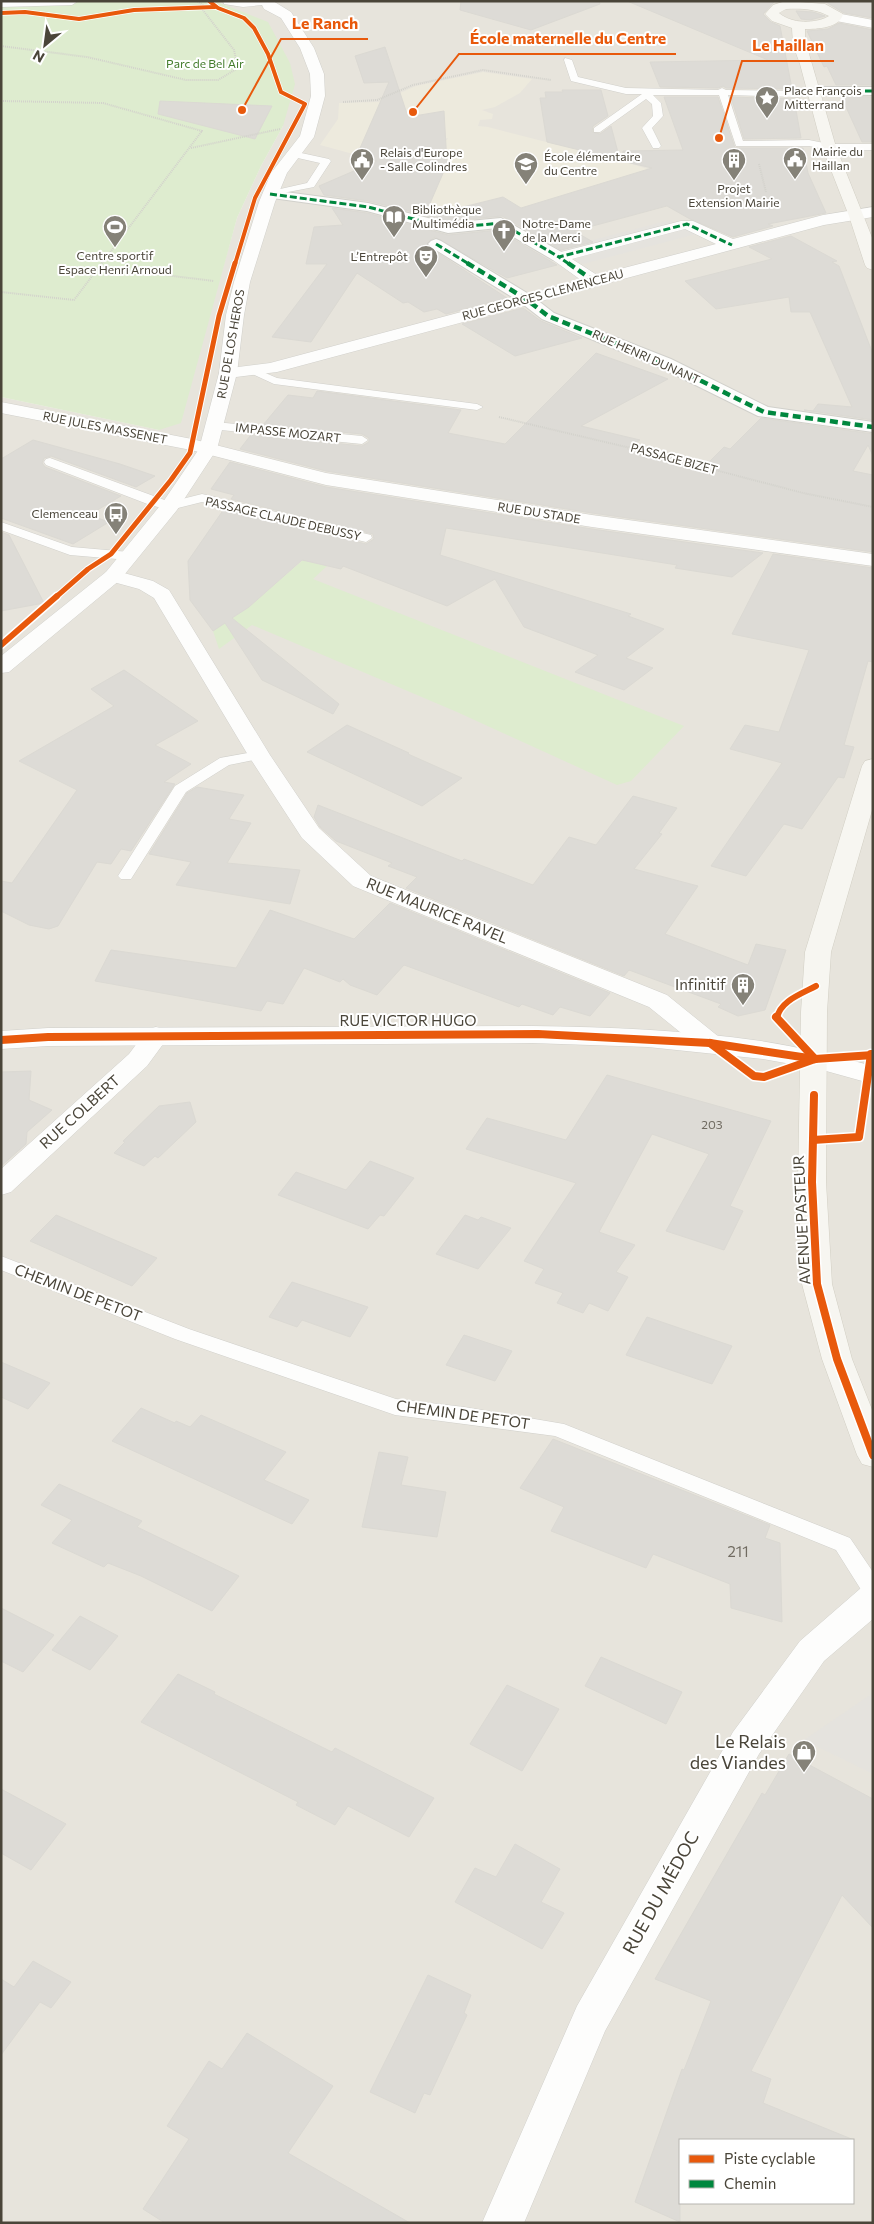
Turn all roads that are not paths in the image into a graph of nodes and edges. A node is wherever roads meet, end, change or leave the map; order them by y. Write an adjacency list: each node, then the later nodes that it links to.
1 (72, 1): 4 (street)
2 (229, 1): 3 (street)
3 (264, 1): 18 (street, RUE DE LOS HEROS)
4 (1, 3)
5 (791, 3): 6 (main road); 8 (main road)
6 (836, 18): 7 (street); 8 (main road)
7 (872, 23)
8 (799, 25): 11 (main road)
9 (568, 60): 13 (lane)
10 (722, 91): 11 (lane); 13 (lane); 16 (lane)
11 (815, 91): 12 (street); 16 (main road)
12 (873, 91)
13 (651, 93): 14 (lane); 15 (lane)
14 (596, 130)
15 (656, 146)
16 (829, 147): 17 (lane); 20 (main road)
17 (873, 147)
18 (292, 154): 19 (street, RUE DE LOS HEROS); 19 (lane)
19 (270, 194): 23 (street); 28 (street, RUE DE LOS HEROS)
20 (865, 214): 22 (street, RUE GEORGES CLEMENCEAU); 24 (main road)
21 (436, 244): 26 (street, RUE HENRI DUNANT)
22 (732, 245): 23 (street); 25 (street, RUE GEORGES CLEMENCEAU)
23 (559, 257): 25 (street)
24 (873, 265)
25 (594, 282): 26 (street, RUE GEORGES CLEMENCEAU)
26 (526, 299): 27 (street, RUE GEORGES CLEMENCEAU); 32 (street, RUE HENRI DUNANT)
27 (254, 371): 28 (street, RUE GEORGES CLEMENCEAU); 30 (lane)
28 (228, 373): 31 (street, RUE DE LOS HEROS)
29 (1, 407): 34 (street, RUE JULES MASSENET)
30 (477, 407)
31 (214, 426): 33 (lane, IMPASSE MOZART); 34 (street, RUE DE LOS HEROS)
32 (873, 427)
33 (362, 440)
34 (208, 449): 36 (street, RUE DE LOS HEROS); 40 (street, RUE DU STADE)
35 (50, 462): 36 (lane)
36 (170, 506): 38 (lane, PASSAGE CLAUDE DEBUSSY); 39 (street, RUE DE LOS HEROS)
37 (1, 526): 39 (lane)
38 (366, 538)
39 (129, 556): 41 (street, RUE DE LOS HEROS)
40 (873, 560)
41 (114, 576): 42 (street, RUE DE LOS HEROS); 43 (street, RUE MAURICE RAVEL)
42 (1, 666)
43 (259, 755): 45 (lane); 48 (street, RUE MAURICE RAVEL)
44 (873, 766): 49 (main road, AVENUE PASTEUR)
45 (126, 876)
46 (156, 1036): 47 (street, RUE VICTOR HUGO); 48 (street, RUE VICTOR HUGO); 51 (street, RUE COLBERT)
47 (1, 1040)
48 (710, 1043): 49 (street, RUE VICTOR HUGO)
49 (814, 1059): 50 (street, RUE VICTOR HUGO); 53 (main road, AVENUE PASTEUR)
50 (873, 1075)
51 (1, 1185)
52 (1, 1263): 54 (lane, CHEMIN DE PETOT)
53 (873, 1455)
54 (873, 1590)
55 (873, 1598): 56 (street, RUE DU MÉDOC)
56 (503, 2223)

